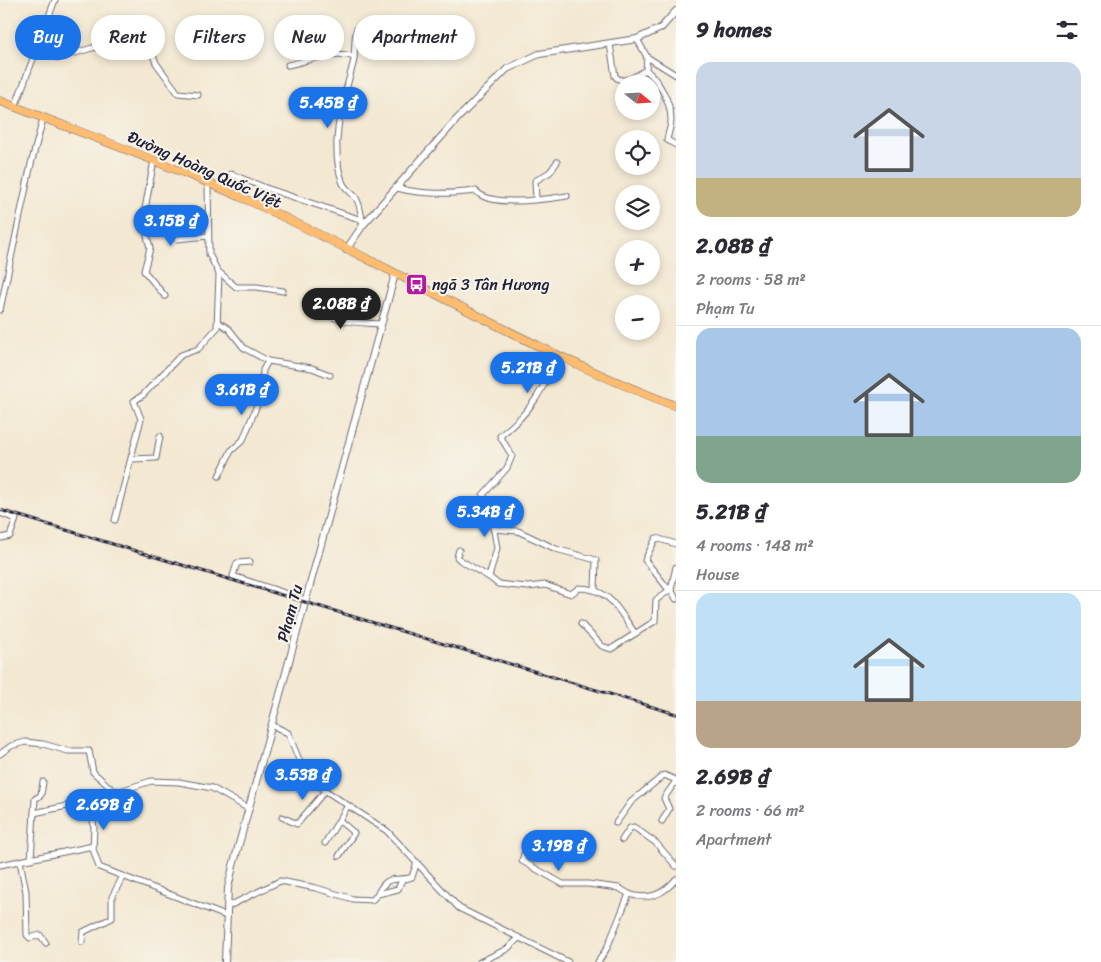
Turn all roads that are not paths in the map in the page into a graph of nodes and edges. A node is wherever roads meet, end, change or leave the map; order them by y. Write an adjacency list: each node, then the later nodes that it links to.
1 (55, 0): 3 (street)
2 (676, 12): 4 (street)
3 (49, 15)
4 (637, 38): 5 (street); 8 (street)
5 (610, 44): 11 (street); 22 (street)
6 (81, 51): 13 (street)
7 (354, 57): 10 (street); 26 (street)
8 (648, 57): 11 (street); 12 (street)
9 (32, 60): 15 (street)
10 (288, 65)
11 (646, 70): 17 (street)
12 (676, 75)
13 (198, 95)
14 (0, 100): 15 (highway, Đường Hoàng Quốc Việt)
15 (15, 107): 16 (highway, Đường Hoàng Quốc Việt)
16 (43, 119): 18 (highway, Đường Hoàng Quốc Việt); 34 (street)
17 (676, 145)
18 (154, 159): 21 (highway, Đường Hoàng Quốc Việt); 25 (street)
19 (557, 162): 24 (street)
20 (231, 174): 26 (street)
21 (208, 183): 27 (street); 28 (highway, Đường Hoàng Quốc Việt)
22 (397, 188): 24 (street); 26 (street)
23 (567, 196): 24 (street)
24 (536, 199)
25 (143, 220): 27 (street); 32 (street)
26 (363, 222): 28 (street)
27 (208, 236): 29 (street)
28 (346, 250): 30 (highway, Đường Hoàng Quốc Việt)
29 (219, 272): 31 (street); 35 (street)
30 (395, 274): 36 (street, Phạm Tu); 37 (highway, Đường Hoàng Quốc Việt)
31 (283, 292)
32 (164, 296)
33 (317, 305): 36 (street)
34 (0, 310)
35 (218, 322): 38 (street); 42 (street)
36 (381, 324): 56 (street, Phạm Tu)
37 (559, 355): 40 (highway, Đường Hoàng Quốc Việt); 46 (street)
38 (268, 361): 39 (street); 43 (street)
39 (330, 375)
40 (676, 406)
41 (160, 436): 42 (street)
42 (132, 459): 45 (street)
43 (219, 476)
44 (0, 513): 47 (street)
45 (115, 520)
46 (493, 528): 52 (street); 53 (street)
47 (1, 538)
48 (676, 544): 54 (street)
49 (458, 550): 52 (street)
50 (250, 562): 56 (street)
51 (676, 567): 54 (street)
52 (489, 576): 53 (street)
53 (595, 589): 58 (street)
54 (670, 590): 55 (street); 58 (street)
55 (676, 599)
56 (306, 600): 59 (street, Phạm Tu)
57 (581, 624): 58 (street)
58 (635, 633)
59 (272, 725): 64 (street); 67 (street, Phạm Tu)
60 (0, 754): 63 (street)
61 (676, 780): 71 (street); 72 (street)
62 (43, 782): 68 (street)
63 (114, 791): 65 (street); 67 (street)
64 (326, 791): 66 (street); 69 (street)
65 (90, 801): 68 (street); 75 (street)
66 (347, 807): 70 (street); 80 (street)
67 (249, 810): 88 (street, Phạm Tu)
68 (34, 813): 78 (street)
69 (282, 817)
70 (340, 821): 74 (street); 77 (street)
71 (662, 821)
72 (616, 823)
73 (622, 840): 82 (street)
74 (325, 843)
75 (93, 846): 78 (street); 83 (street)
76 (524, 854): 87 (street)
77 (339, 856)
78 (31, 859): 79 (street)
79 (20, 861): 81 (street); 92 (street)
80 (417, 862): 84 (street); 90 (street)
81 (0, 865)
82 (676, 866)
83 (124, 876): 89 (street); 91 (street)
84 (402, 880): 86 (street); 86 (street)
85 (676, 880): 87 (street)
86 (378, 894): 88 (street)
87 (629, 894): 96 (street)
88 (227, 907): 89 (street, Phạm Tu)
89 (226, 916): 93 (street, Phạm Tu)
90 (519, 938): 94 (street); 95 (street)
91 (82, 942)
92 (46, 943)
93 (225, 962)
94 (480, 962)
95 (568, 962)
96 (598, 962)

